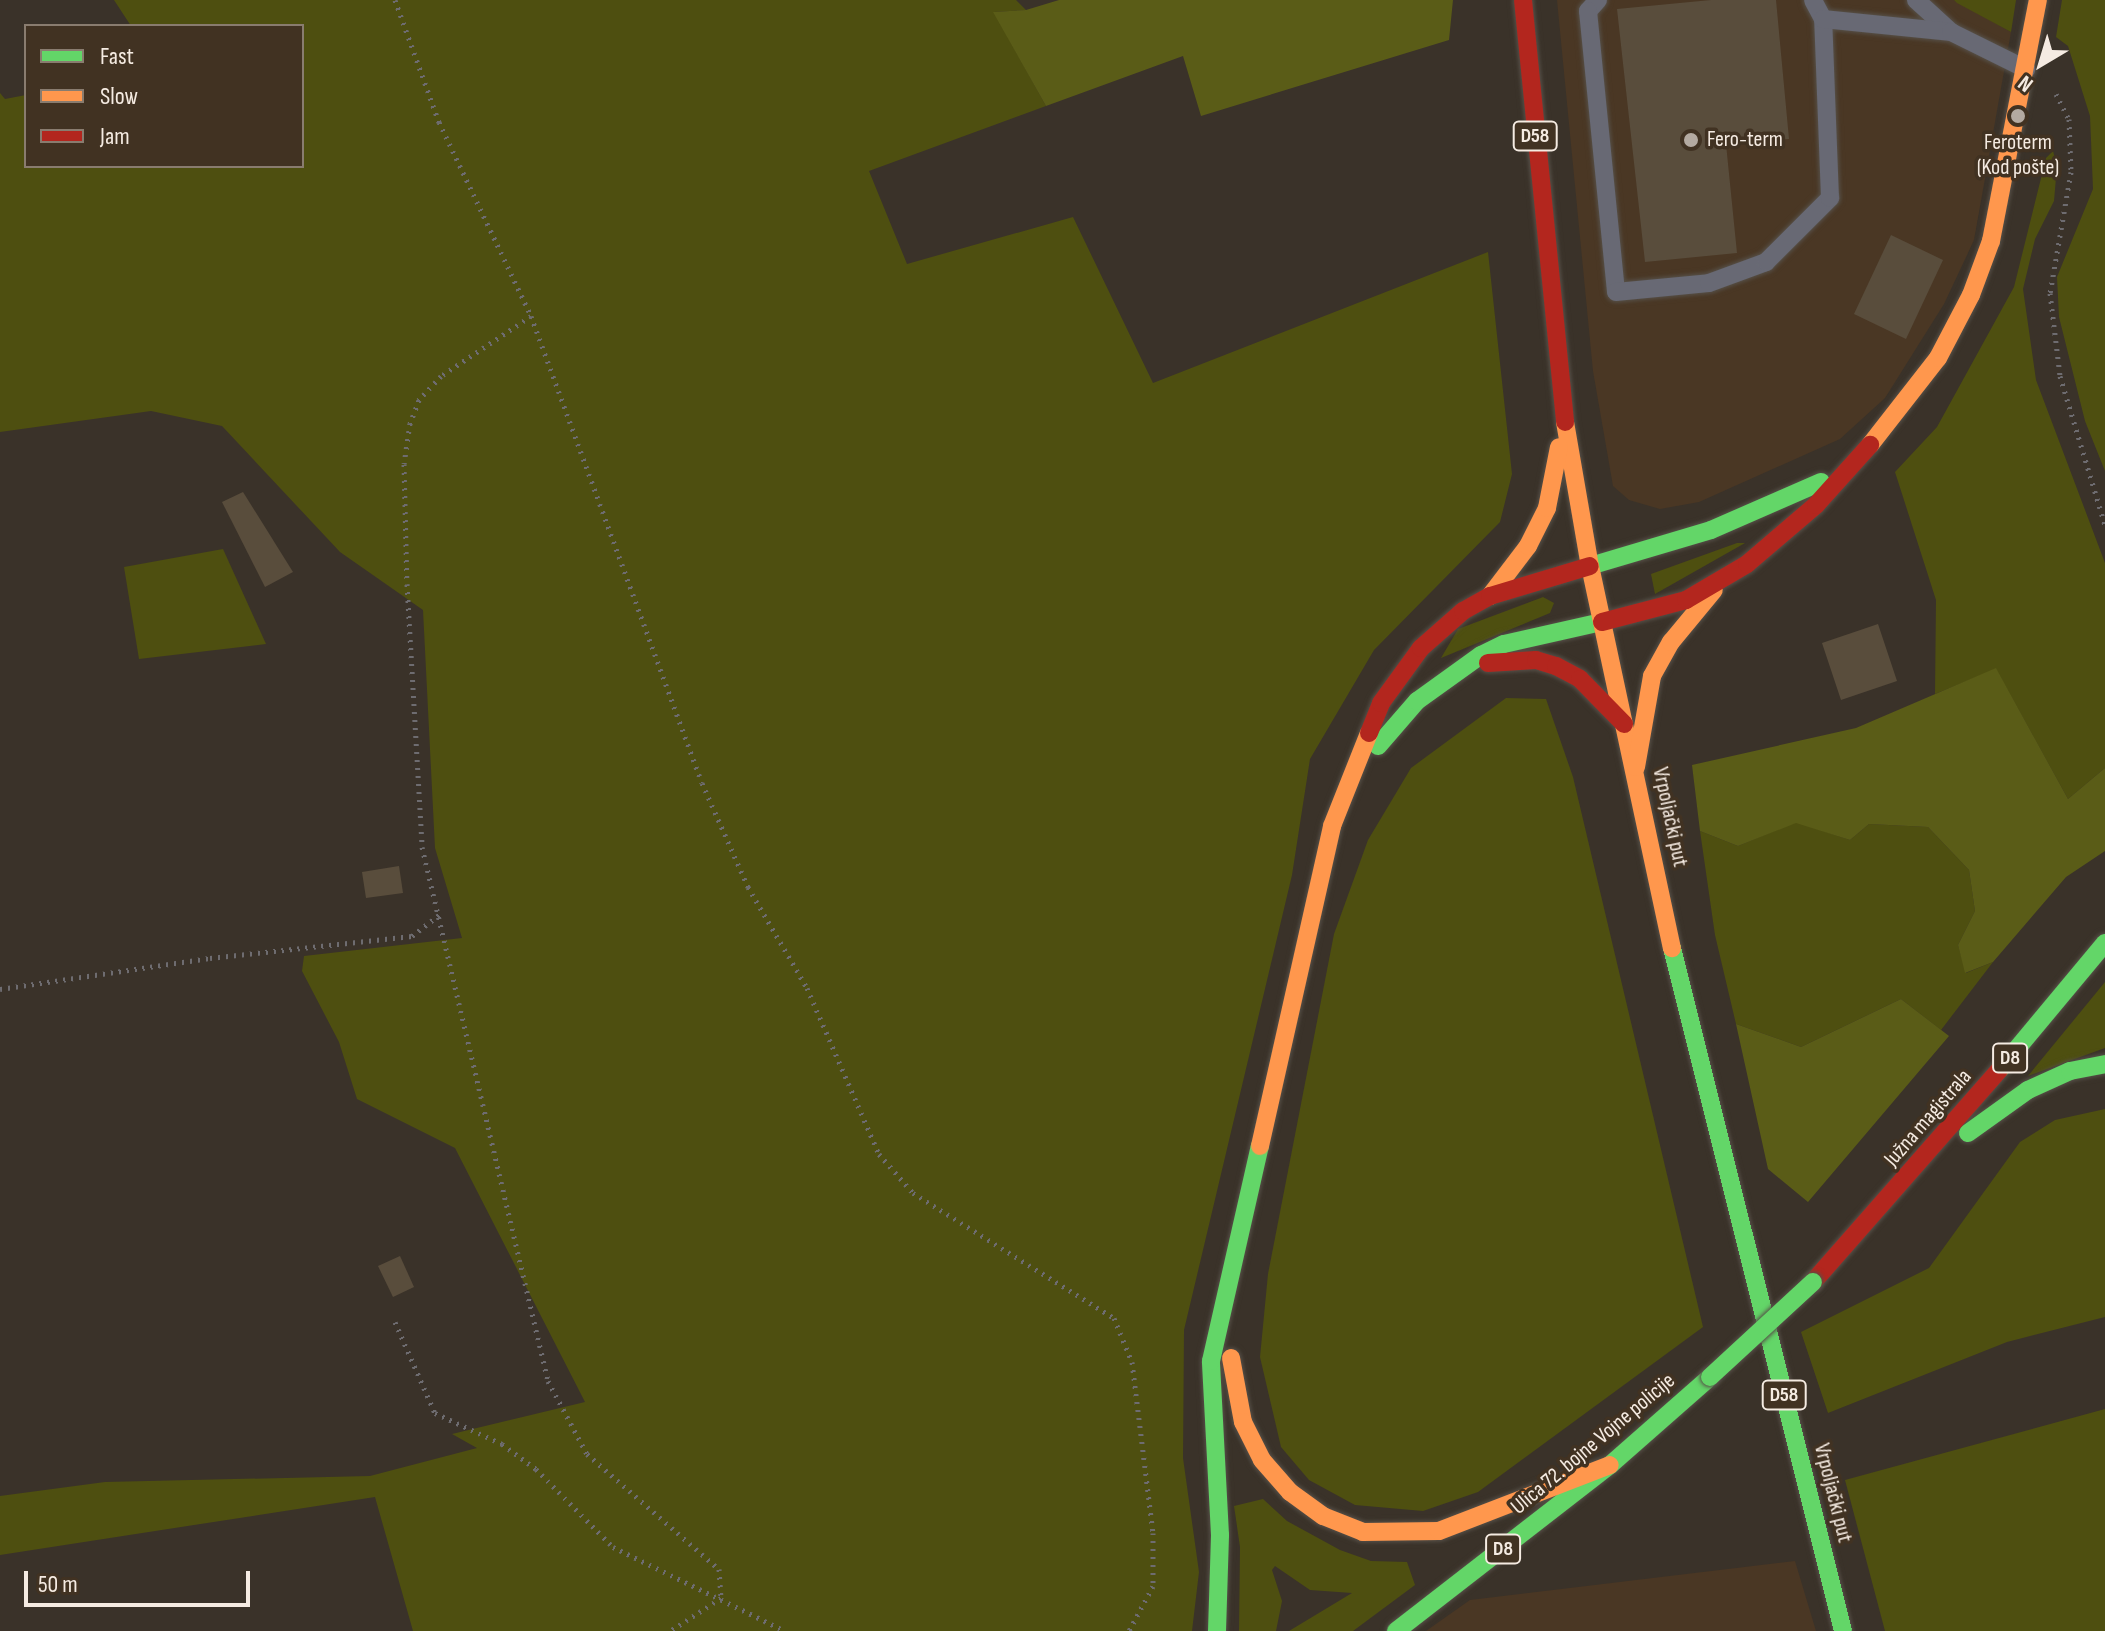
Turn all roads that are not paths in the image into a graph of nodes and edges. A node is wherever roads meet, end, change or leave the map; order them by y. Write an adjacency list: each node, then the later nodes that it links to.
1 (1523, 0): 9 (main road, Vrpoljački put / D58)
2 (1598, 0): 6 (lane)
3 (1813, 0): 6 (lane)
4 (1916, 0): 7 (lane)
5 (2038, 0): 8 (main road)
6 (1823, 19): 7 (lane)
7 (1951, 32): 8 (lane)
8 (2026, 69): 10 (main road)
9 (1564, 417): 11 (main road, Vrpoljački put / D58); 13 (main road)
10 (1857, 460): 11 (main road); 12 (main road)
11 (1590, 566): 13 (main road); 14 (main road, Vrpoljački put / D58)
12 (1722, 581): 14 (main road); 17 (main road)
13 (1490, 596): 18 (main road)
14 (1602, 622): 15 (main road); 16 (main road, Vrpoljački put / D58)
15 (1461, 667): 16 (main road); 18 (main road)
16 (1625, 726): 17 (main road, Vrpoljački put / D58)
17 (1635, 769): 27 (main road, Vrpoljački put / D58)
18 (1353, 780): 23 (main road)
19 (2105, 943): 21 (main road, Južna magistrala / D8)
20 (2105, 1064): 21 (main road)
21 (1914, 1172): 22 (main road, Južna magistrala / D8)
22 (1813, 1282): 24 (main road, Ulica 72. bojne Vojne policije / D8, bridge)
23 (1225, 1302): 24 (main road); 25 (main road)
24 (1610, 1465): 26 (main road, Ulica 72. bojne Vojne policije / D8)
25 (1217, 1631)
26 (1396, 1631)
27 (1843, 1631)

